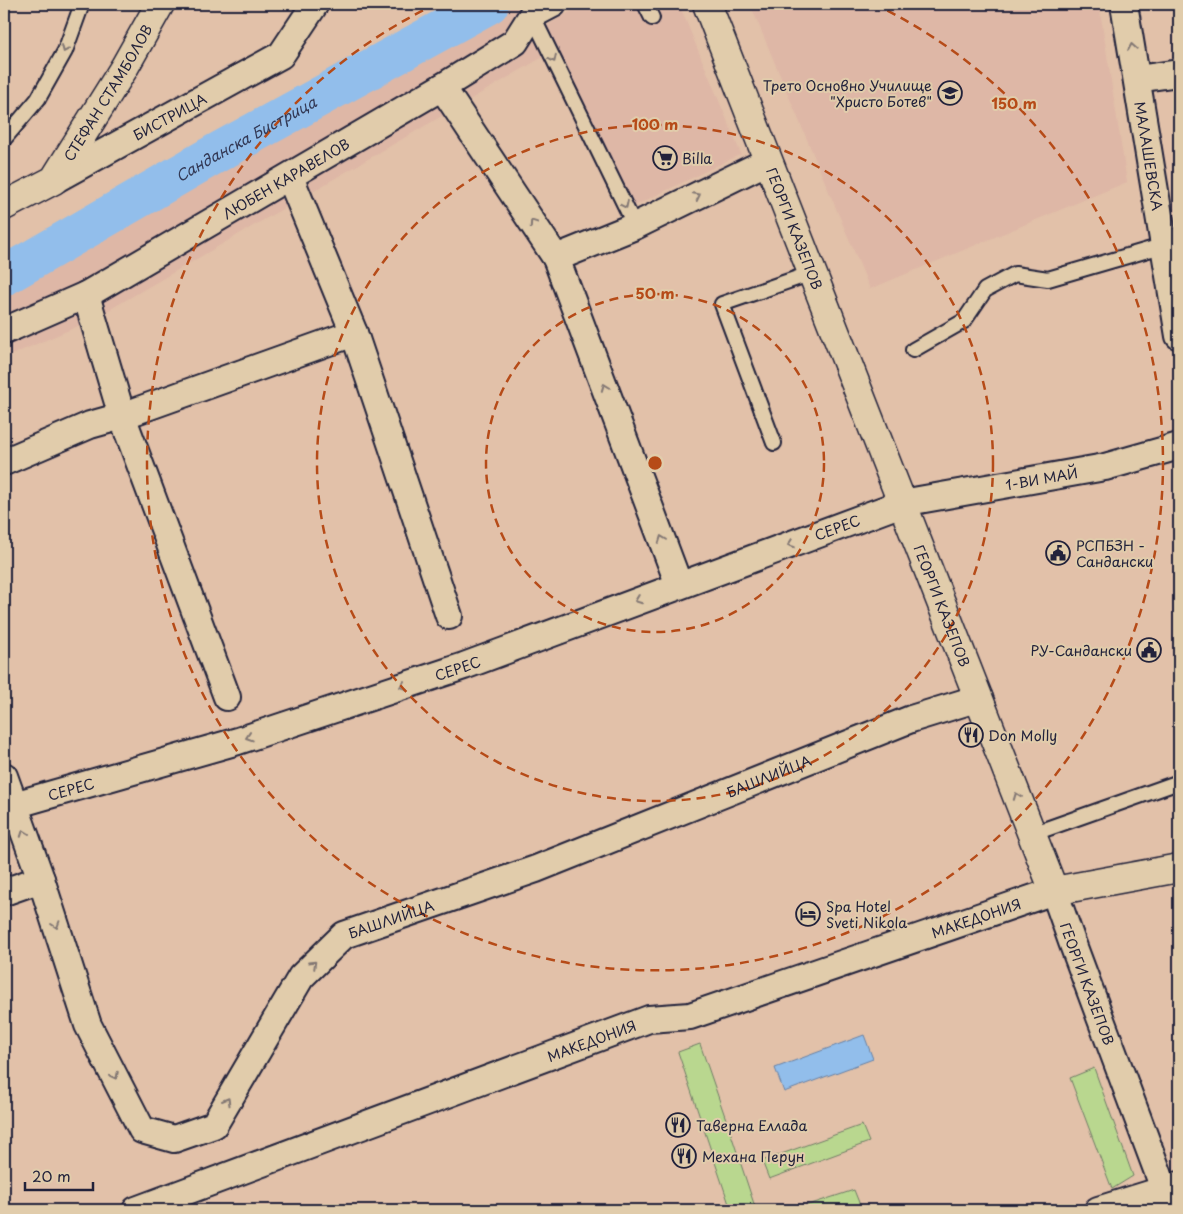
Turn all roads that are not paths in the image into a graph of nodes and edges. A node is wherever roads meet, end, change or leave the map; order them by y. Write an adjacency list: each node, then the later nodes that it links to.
1 (82, 4): 12 (lane, one-way to 12)
2 (160, 4): 15 (street, СТЕФАН СТАМБОЛОВ)
3 (315, 4): 15 (street, БИСТРИЦА)
4 (645, 4): 8 (lane)
5 (707, 4): 13 (street, ГЕОРГИ КАЗЕПОВ)
6 (1124, 4): 10 (street, МАЛАШЕВСКА, one-way to 6)
7 (542, 10): 11 (street, ЛЮБЕН КАРАВЕЛОВ); 17 (lane, one-way to 17)
8 (652, 18)
9 (1179, 72): 10 (street)
10 (1137, 78): 18 (street, МАЛАШЕВСКА)
11 (442, 87): 14 (street, ЛЮБЕН КАРАВЕЛОВ); 19 (street, one-way to 11)
12 (4, 139)
13 (768, 161): 17 (street, one-way to 13); 20 (street, ГЕОРГИ КАЗЕПОВ)
14 (290, 177): 21 (street, ЛЮБЕН КАРАВЕЛОВ); 23 (street)
15 (54, 180): 16 (street, БИСТРИЦА)
16 (4, 206)
17 (635, 226): 19 (street)
18 (1165, 245): 24 (street, МАЛАШЕВСКА); 25 (lane)
19 (556, 258): 31 (street, one-way to 19)
20 (812, 273): 27 (lane); 30 (street, ГЕОРГИ КАЗЕПОВ)
21 (86, 295): 22 (street, ЛЮБЕН КАРАВЕЛОВ); 26 (street)
22 (4, 331)
23 (354, 333): 26 (street); 32 (street)
24 (1179, 336)
25 (913, 350)
26 (122, 416): 29 (street); 33 (street)
27 (774, 443)
28 (1179, 446): 30 (street, 1-ВИ МАЙ)
29 (4, 462)
30 (902, 503): 31 (street, СЕРЕС, one-way to 31); 34 (street, ГЕОРГИ КАЗЕПОВ)
31 (679, 585): 37 (street, СЕРЕС, one-way to 37)
32 (450, 616)
33 (226, 697)
34 (978, 698): 38 (street, ГЕОРГИ КАЗЕПОВ, one-way to 34); 40 (street, БАШЛИЙЦА, one-way to 34)
35 (4, 776): 37 (street, БАШЛИЙЦА)
36 (1179, 782): 38 (lane)
37 (9, 807): 40 (street, БАШЛИЙЦА, one-way to 37)
38 (1032, 834): 41 (street, ГЕОРГИ КАЗЕПОВ)
39 (1179, 868): 41 (street)
40 (41, 879): 42 (street)
41 (1054, 891): 43 (street, ГЕОРГИ КАЗЕПОВ); 44 (street, МАКЕДОНИЯ)
42 (4, 892)
43 (1172, 1195): 45 (street)
44 (136, 1210)
45 (1098, 1210)

